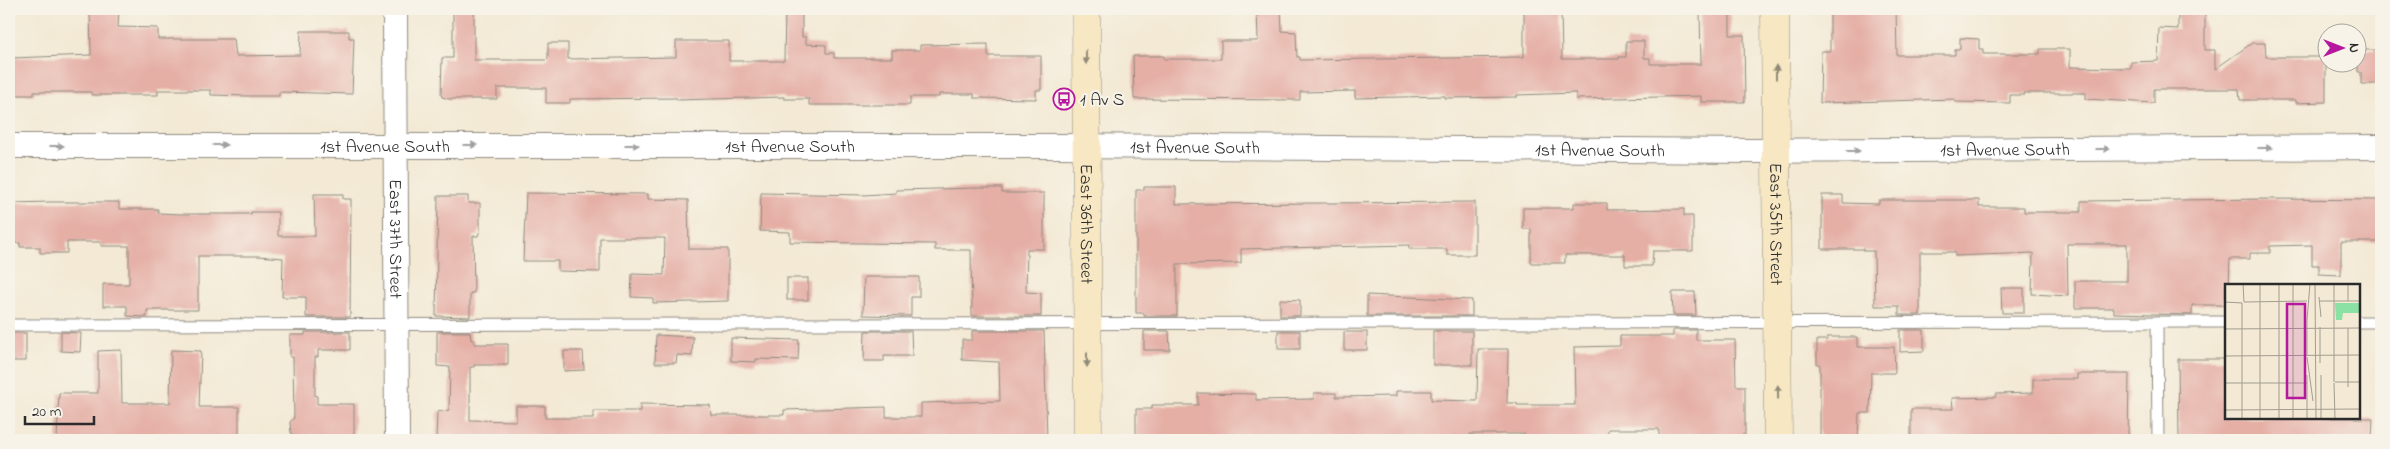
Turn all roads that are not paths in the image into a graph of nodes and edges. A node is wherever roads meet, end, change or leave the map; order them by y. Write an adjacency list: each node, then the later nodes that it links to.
1 (395, 9): 4 (street, East 37th Street)
2 (1086, 9): 6 (street, East 36th Street, one-way to 6)
3 (1775, 9): 8 (street, East 35th Street, one-way to 3)
4 (396, 144): 5 (street, 1st Avenue South, one-way to 4); 6 (street, 1st Avenue South, one-way to 6); 16 (street, East 37th Street)
5 (9, 146)
6 (1087, 146): 8 (street, 1st Avenue South); 13 (street, East 36th Street)
7 (2381, 147): 8 (street, 1st Avenue South, one-way to 7)
8 (1776, 151): 14 (street, East 35th Street)
9 (2157, 322): 10 (lane); 14 (lane); 20 (lane)
10 (2225, 322)
11 (2360, 322): 12 (lane)
12 (2381, 322)
13 (1087, 323): 14 (lane); 16 (lane); 18 (street, East 36th Street, one-way to 18)
14 (1777, 324): 19 (street, East 35th Street, one-way to 14)
15 (9, 325): 16 (lane)
16 (396, 325): 17 (street, East 37th Street)
17 (397, 440)
18 (1088, 440)
19 (1778, 440)
20 (2158, 440)

